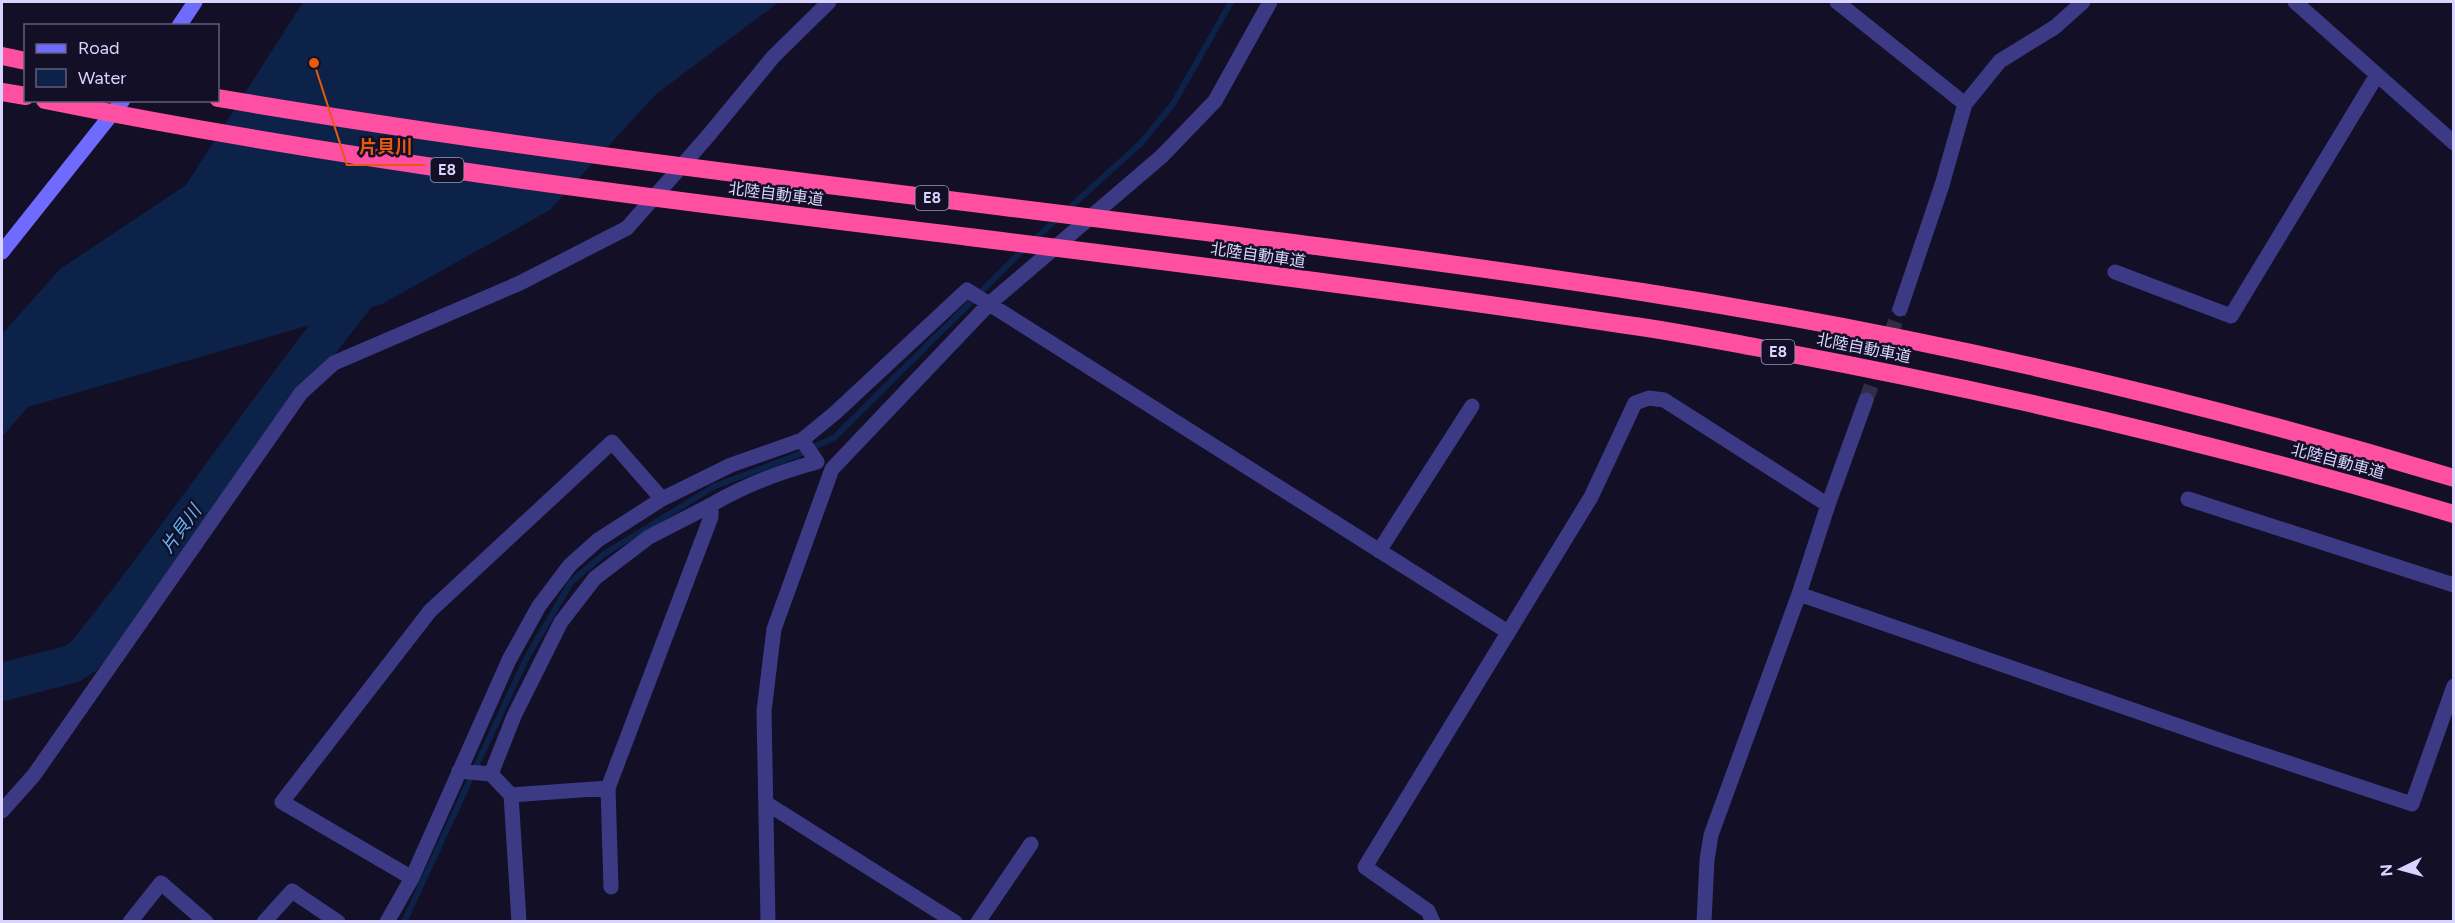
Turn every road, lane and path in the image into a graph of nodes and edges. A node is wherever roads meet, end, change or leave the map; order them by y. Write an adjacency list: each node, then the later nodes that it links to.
1 (195, 2): 7 (main road)
2 (829, 2): 43 (street)
3 (1270, 2): 20 (street)
4 (1837, 2): 16 (street)
5 (2083, 2): 16 (street)
6 (2295, 2): 10 (street)
7 (180, 24)
8 (2, 56): 9 (highway)
9 (24, 61)
10 (2377, 75): 17 (street); 19 (street)
11 (2, 92): 12 (highway)
12 (24, 96)
13 (219, 98): 27 (highway, 北陸自動車道 / E8)
14 (55, 102): 32 (highway, 北陸自動車道 / E8)
15 (121, 102): 18 (main road)
16 (1965, 104): 21 (street)
17 (2454, 143)
18 (2, 252)
19 (2115, 272)
20 (989, 304): 24 (street); 26 (street); 33 (street)
21 (1900, 309)
22 (1866, 400): 31 (street)
23 (1472, 406): 33 (street)
24 (802, 440): 25 (street); 28 (street)
25 (817, 462): 26 (street); 30 (street)
26 (832, 469): 42 (street)
27 (2454, 478)
28 (662, 499): 38 (street); 45 (street)
29 (2188, 499): 34 (street)
30 (711, 505): 39 (street); 40 (street)
31 (1828, 505): 35 (street); 36 (street)
32 (2454, 514)
33 (1379, 551): 36 (street)
34 (2454, 585)
35 (1799, 594): 37 (street); 57 (street)
36 (1508, 632): 56 (street)
37 (2454, 686)
38 (459, 771): 39 (street); 45 (street)
39 (491, 774): 41 (street)
40 (608, 788): 41 (street); 46 (street)
41 (512, 795): 52 (street)
42 (766, 803): 53 (street); 54 (street)
43 (2, 811)
44 (1031, 844): 55 (street)
45 (412, 878): 51 (street)
46 (611, 888)
47 (130, 921): 48 (street)
48 (206, 921)
49 (264, 921): 50 (street)
50 (338, 921)
51 (387, 921)
52 (519, 921)
53 (768, 921)
54 (955, 921)
55 (978, 921)
56 (1433, 921)
57 (1704, 921)

